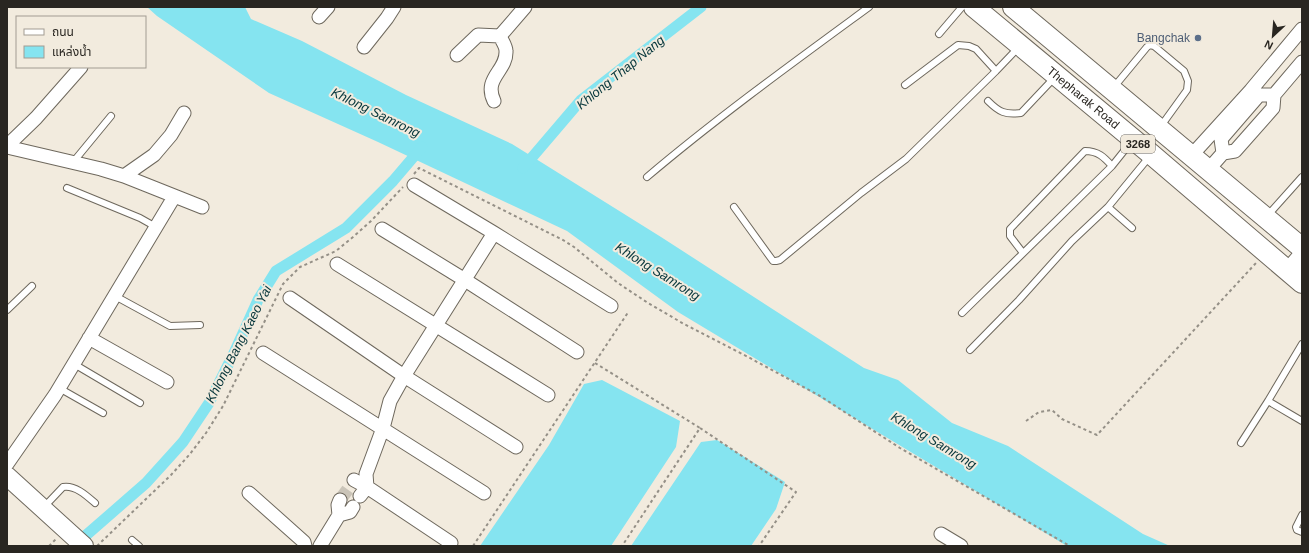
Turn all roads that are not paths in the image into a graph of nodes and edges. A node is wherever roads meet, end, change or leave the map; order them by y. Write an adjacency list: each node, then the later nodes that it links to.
1 (394, 7): 11 (street)
2 (525, 7): 9 (street)
3 (869, 7): 34 (lane)
4 (962, 7): 8 (lane)
5 (974, 7): 10 (main road, Thepharak Road / 3268)
6 (1021, 9): 18 (main road, Thepharak Road / 3268)
7 (1302, 30): 29 (street)
8 (939, 34)
9 (500, 36): 12 (street); 21 (street)
10 (1020, 45): 15 (lane); 16 (main road, Thepharak Road / 3268)
11 (364, 47)
12 (457, 55)
13 (1302, 62): 19 (street)
14 (80, 68): 26 (street)
15 (996, 71): 17 (lane); 40 (lane)
16 (1056, 76): 20 (lane); 25 (main road, Thepharak Road / 3268)
17 (905, 85)
18 (1112, 90): 24 (main road, Thepharak Road / 3268); 24 (lane)
19 (1274, 95): 27 (street); 27 (street)
20 (988, 101)
21 (494, 102)
22 (184, 113): 33 (street)
23 (111, 116): 30 (lane)
24 (1159, 130): 29 (main road, Thepharak Road / 3268)
25 (1133, 140): 28 (main road, Thepharak Road / 3268); 31 (lane)
26 (7, 146): 30 (street)
27 (1223, 153): 32 (street)
28 (1151, 154): 41 (lane); 51 (main road, Thepharak Road / 3268)
29 (1191, 156): 32 (main road, Thepharak Road / 3268)
30 (74, 161): 33 (street)
31 (1112, 166): 48 (lane); 48 (lane)
32 (1208, 170): 42 (main road, Thepharak Road / 3268)
33 (124, 176): 38 (street)
34 (647, 177)
35 (1302, 177): 42 (lane)
36 (414, 185): 46 (street)
37 (67, 188): 43 (lane)
38 (174, 197): 39 (street); 43 (street)
39 (202, 207)
40 (734, 207)
41 (1108, 207): 44 (lane); 63 (lane)
42 (1266, 218): 47 (main road, Thepharak Road / 3268)
43 (156, 227): 54 (street)
44 (1132, 228)
45 (382, 229): 52 (street)
46 (494, 233): 52 (street); 56 (street)
47 (1302, 248)
48 (1023, 254): 58 (lane)
49 (1302, 256): 51 (main road)
50 (337, 264): 60 (street)
51 (1296, 277)
52 (465, 280): 60 (street); 64 (street)
53 (32, 286): 57 (lane)
54 (115, 296): 59 (lane); 61 (street)
55 (290, 298): 67 (street)
56 (610, 306)
57 (7, 310)
58 (962, 313)
59 (200, 325)
60 (436, 325): 67 (street); 70 (street)
61 (89, 338): 66 (street); 68 (street)
62 (1302, 344): 71 (lane)
63 (970, 350)
64 (577, 352)
65 (263, 353): 75 (street)
66 (74, 364): 69 (street); 72 (lane)
67 (404, 376): 75 (street); 77 (street)
68 (167, 382)
69 (59, 388): 73 (lane); 78 (street)
70 (548, 395)
71 (1268, 401): 74 (lane); 76 (lane)
72 (140, 403)
73 (103, 413)
74 (1302, 421)
75 (383, 428): 80 (street); 82 (street)
76 (1241, 443)
77 (516, 447)
78 (7, 464)
79 (7, 476): 84 (main road)
80 (355, 490): 89 (street); 93 (street)
81 (249, 493): 92 (street)
82 (484, 493)
83 (95, 503): 84 (lane)
84 (42, 508): 90 (main road)
85 (1302, 515): 86 (lane)
86 (1302, 532)
87 (941, 534): 94 (street)
88 (132, 540): 91 (lane)
89 (451, 543)
90 (84, 546)
91 (138, 546)
92 (305, 546)
93 (320, 546)
94 (961, 546)

